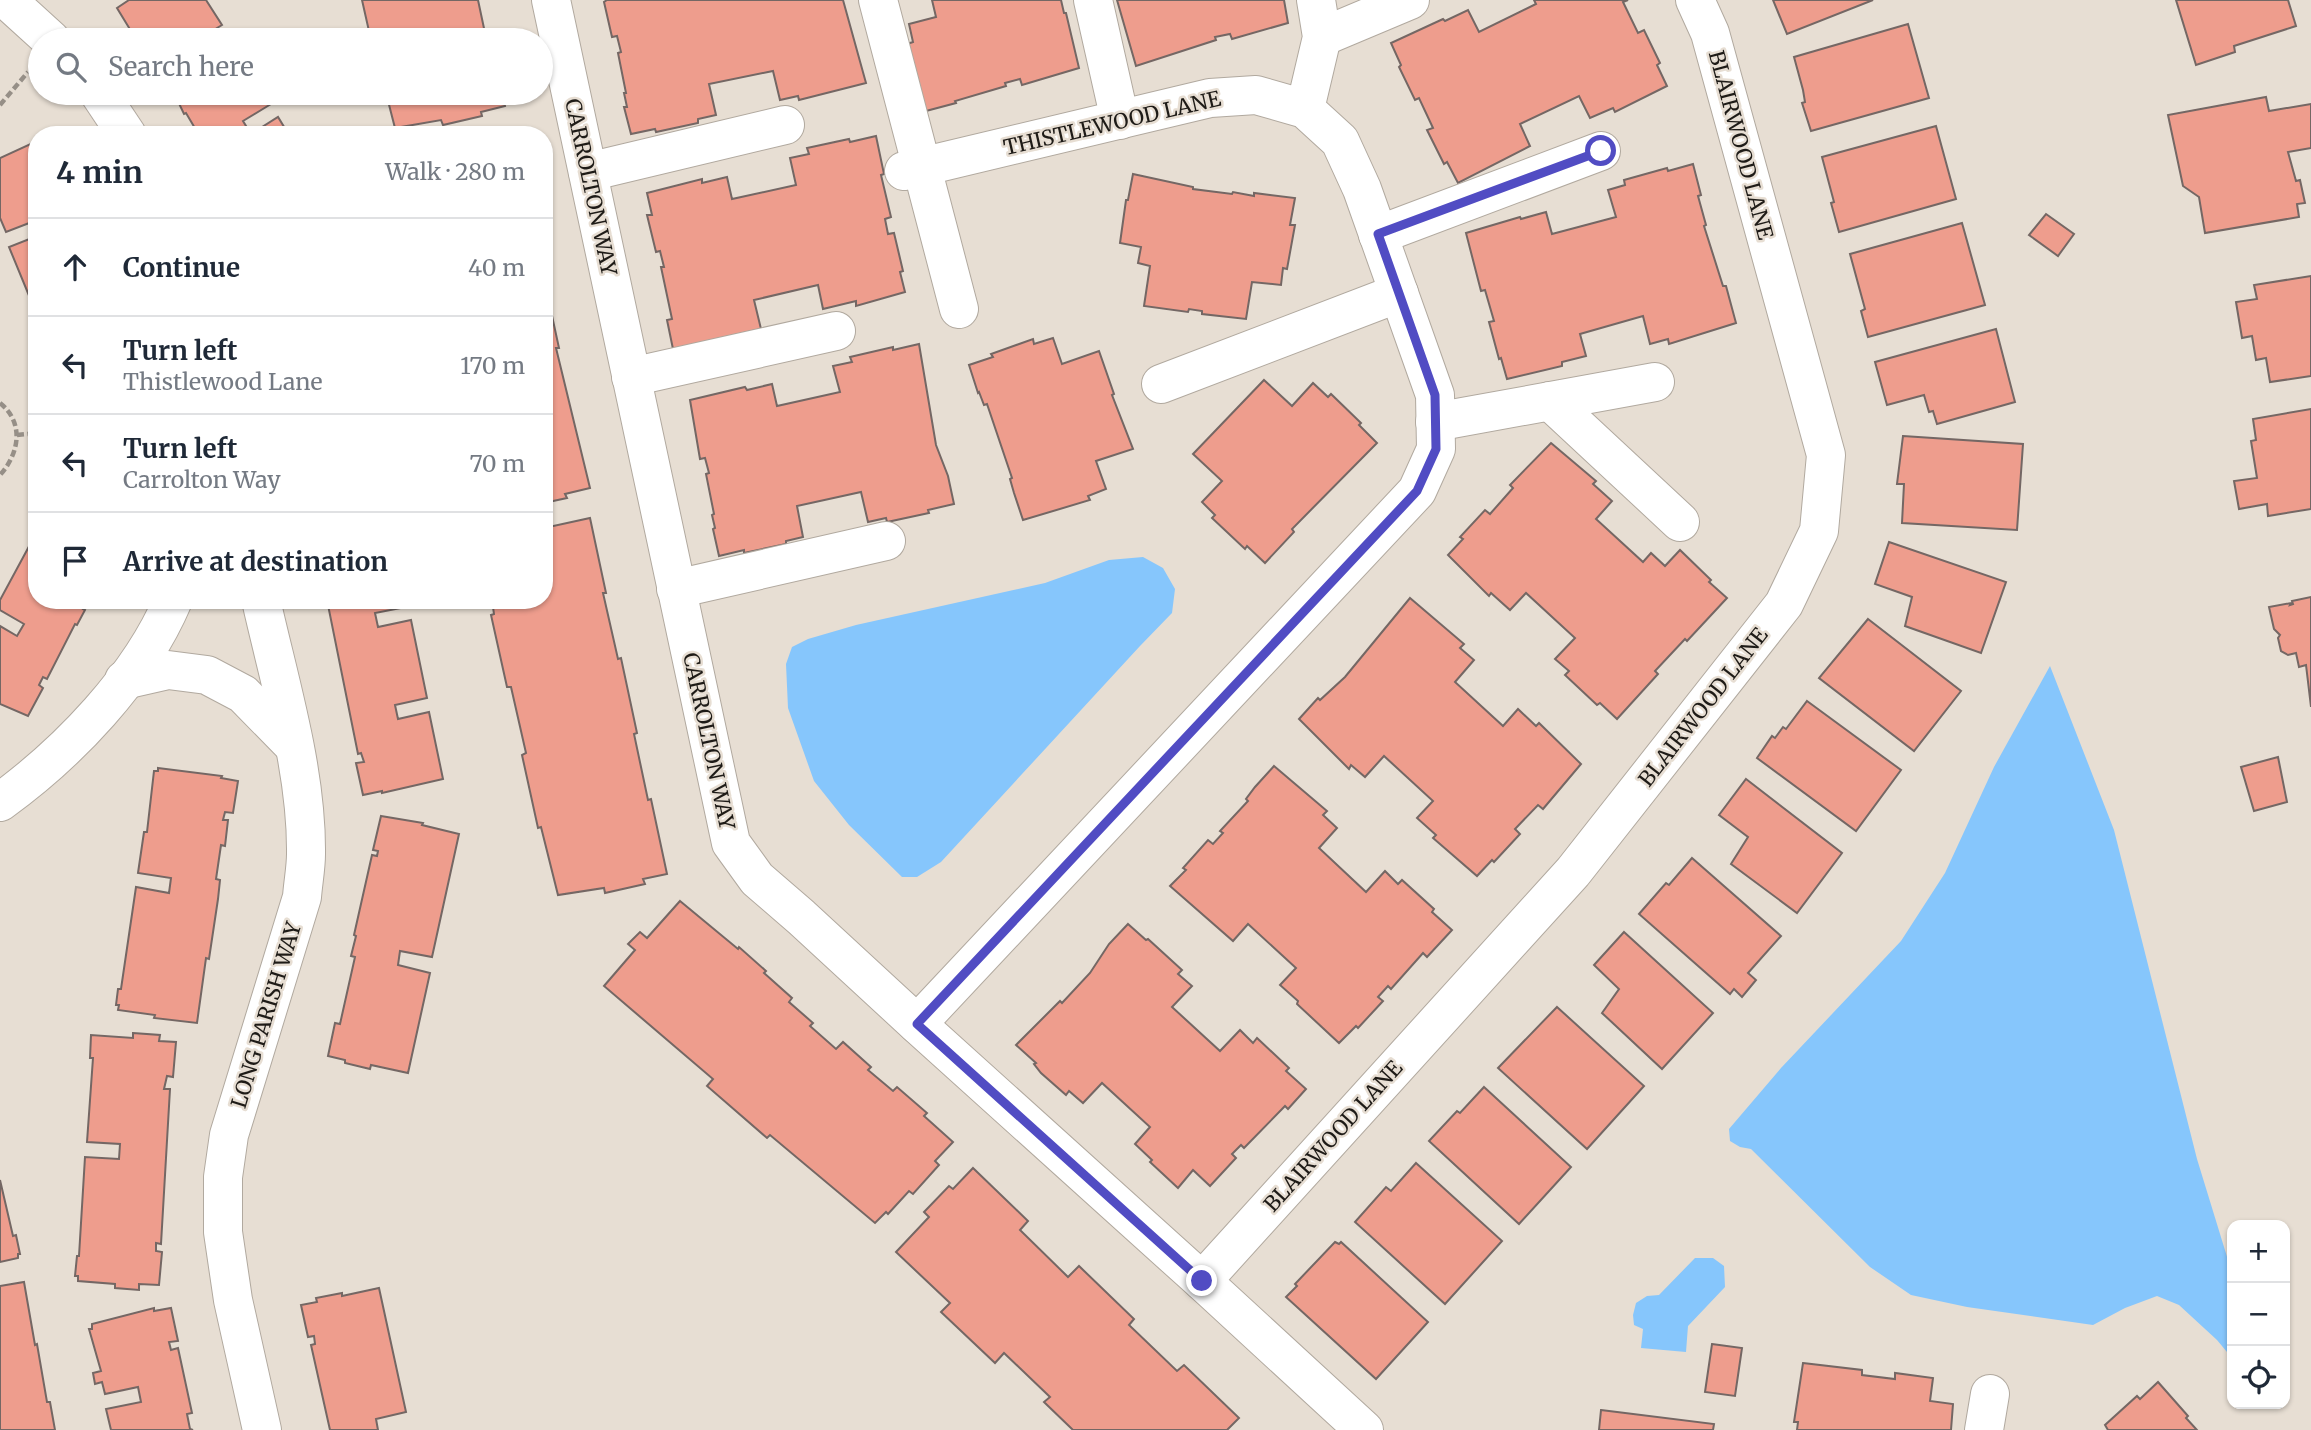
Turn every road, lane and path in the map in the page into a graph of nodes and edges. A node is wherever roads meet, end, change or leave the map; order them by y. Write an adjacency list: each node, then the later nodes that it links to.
1 (8, 0): 8 (street)
2 (551, 0): 18 (street, CARROLTON WAY)
3 (878, 0): 17 (street)
4 (1093, 0): 13 (street)
5 (1410, 0): 7 (street)
6 (1695, 0): 41 (street, BLAIRWOOD LANE)
7 (1319, 18): 12 (street)
8 (28, 32)
9 (28, 71): 10 (path)
10 (0, 105)
11 (107, 105): 15 (street)
12 (1305, 108): 13 (street, THISTLEWOOD LANE); 19 (street, THISTLEWOOD LANE)
13 (1120, 120): 17 (street, THISTLEWOOD LANE)
14 (785, 125): 18 (street)
15 (121, 126)
16 (1601, 151): 19 (street)
17 (913, 169): 21 (street)
18 (588, 172): 23 (street, CARROLTON WAY)
19 (1378, 234): 20 (street, THISTLEWOOD LANE)
20 (1399, 293): 25 (street); 28 (street, THISTLEWOOD LANE)
21 (960, 309)
22 (836, 331): 23 (street)
23 (631, 377): 34 (street, CARROLTON WAY)
24 (1655, 382): 26 (street)
25 (1161, 384)
26 (1550, 401): 28 (street); 32 (street)
27 (0, 403): 30 (path)
28 (1435, 422): 40 (street, THISTLEWOOD LANE)
29 (28, 434): 30 (path)
30 (18, 435): 31 (path)
31 (0, 475)
32 (1680, 522)
33 (886, 541): 34 (street)
34 (676, 589): 40 (street, CARROLTON WAY)
35 (169, 609): 37 (street)
36 (263, 609): 38 (street, LONG PARISH WAY)
37 (124, 680): 38 (street); 39 (street)
38 (293, 745): 42 (street, LONG PARISH WAY)
39 (0, 802)
40 (917, 1024): 41 (street, CARROLTON WAY)
41 (1202, 1281): 43 (street, CARROLTON WAY)
42 (262, 1430)
43 (1364, 1430)

